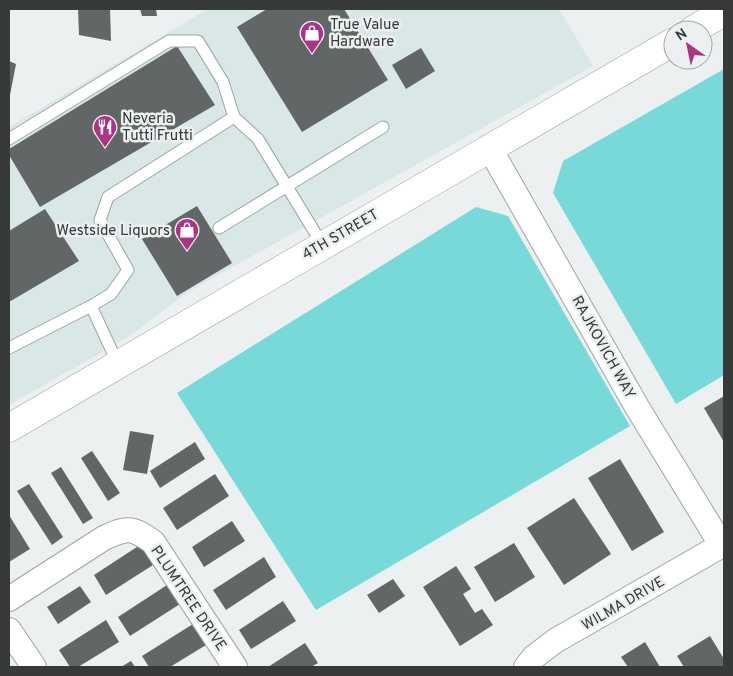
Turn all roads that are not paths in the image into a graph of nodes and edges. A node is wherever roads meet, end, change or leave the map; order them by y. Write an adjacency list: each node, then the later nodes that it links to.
1 (724, 12): 2 (main road)
2 (710, 20)
3 (663, 48): 7 (main road, 4TH STREET)
4 (234, 117): 6 (lane); 8 (lane); 11 (lane)
5 (383, 127): 8 (lane)
6 (9, 139)
7 (489, 147): 10 (main road, 4TH STREET); 15 (street, RAJKOVICH WAY)
8 (288, 187): 9 (lane); 10 (lane)
9 (219, 228)
10 (322, 244): 13 (main road, 4TH STREET)
11 (91, 306): 12 (lane); 13 (lane)
12 (9, 348)
13 (118, 364): 14 (main road, 4TH STREET)
14 (9, 428)
15 (723, 545): 20 (street, WILMA DRIVE)
16 (9, 598): 19 (street, PLUMTREE DRIVE)
17 (9, 630): 18 (street)
18 (34, 667)
19 (234, 667)
20 (526, 667)

